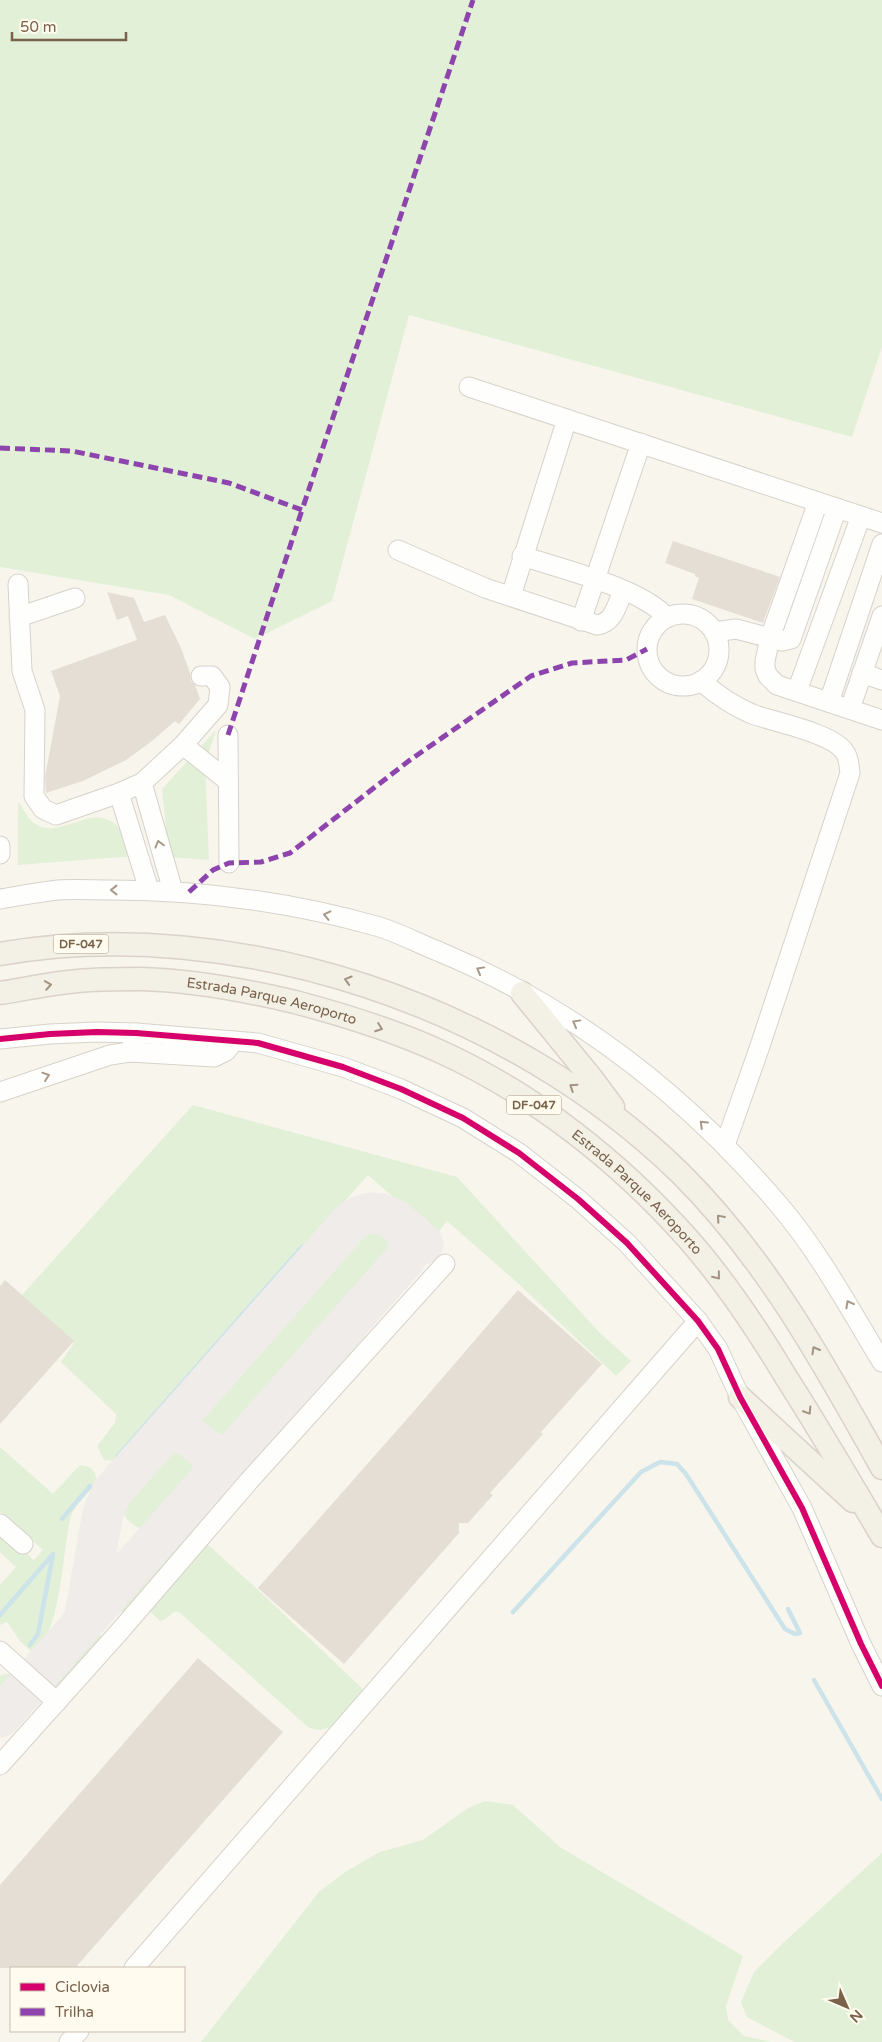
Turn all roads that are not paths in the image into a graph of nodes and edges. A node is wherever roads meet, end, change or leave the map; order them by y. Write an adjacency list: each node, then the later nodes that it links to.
1 (469, 388): 2 (street)
2 (567, 419): 3 (street); 10 (street)
3 (641, 443): 4 (street); 11 (street)
4 (818, 502): 5 (street); 22 (street)
5 (837, 508): 6 (street); 22 (street)
6 (861, 516): 7 (street); 27 (street)
7 (882, 523)
8 (882, 544): 28 (street)
9 (398, 550): 14 (street)
10 (522, 556): 11 (street); 14 (street)
11 (596, 580): 13 (street); 19 (street)
12 (18, 584): 17 (street)
13 (623, 590): 18 (street); 19 (street)
14 (510, 596): 19 (street)
15 (75, 598): 17 (street)
16 (882, 616): 21 (street)
17 (19, 617): 35 (street)
18 (666, 618): 20 (street); 26 (street)
19 (581, 621)
20 (714, 632): 22 (street); 26 (street)
21 (879, 636): 23 (street)
22 (770, 638): 27 (street)
23 (862, 673): 25 (street); 29 (street)
24 (201, 676): 32 (street)
25 (882, 680)
26 (702, 681): 53 (street)
27 (797, 691): 28 (street)
28 (829, 702): 29 (street)
29 (850, 709): 30 (street)
30 (882, 720)
31 (228, 735): 33 (street)
32 (183, 745): 33 (street); 34 (street)
33 (228, 781): 40 (street)
34 (142, 783): 35 (street); 36 (street)
35 (119, 793): 37 (street)
36 (153, 821): 37 (street); 42 (street, one-way to 36)
37 (130, 828): 41 (street)
38 (0, 846): 39 (street)
39 (0, 854)
40 (229, 863)
41 (149, 890): 42 (street); 43 (street, one-way to 43)
42 (173, 891): 46 (street, one-way to 42)
43 (0, 899)
44 (0, 954): 52 (main road, DF-047, one-way to 44)
45 (0, 993): 62 (main road, Estrada Parque Aeroporto / DF-047, one-way to 62)
46 (522, 993): 52 (main road); 53 (street, one-way to 46)
47 (136, 1033): 48 (street); 49 (street); 50 (street)
48 (0, 1039)
49 (234, 1041): 50 (street); 55 (street)
50 (130, 1052): 51 (street, one-way to 50)
51 (0, 1092)
52 (626, 1126): 58 (main road, DF-047, one-way to 52)
53 (726, 1145): 56 (street, one-way to 53)
54 (445, 1264): 66 (street)
55 (698, 1321): 57 (street); 68 (street)
56 (882, 1362)
57 (740, 1397): 62 (main road); 65 (street)
58 (845, 1402): 59 (main road); 60 (main road, DF-047)
59 (882, 1451)
60 (882, 1468)
61 (0, 1524): 63 (street)
62 (877, 1527)
63 (23, 1544)
64 (1, 1653): 66 (street)
65 (882, 1686)
66 (57, 1702): 67 (street)
67 (0, 1765)
68 (135, 1967)
69 (78, 2032): 70 (street)
70 (69, 2042)

